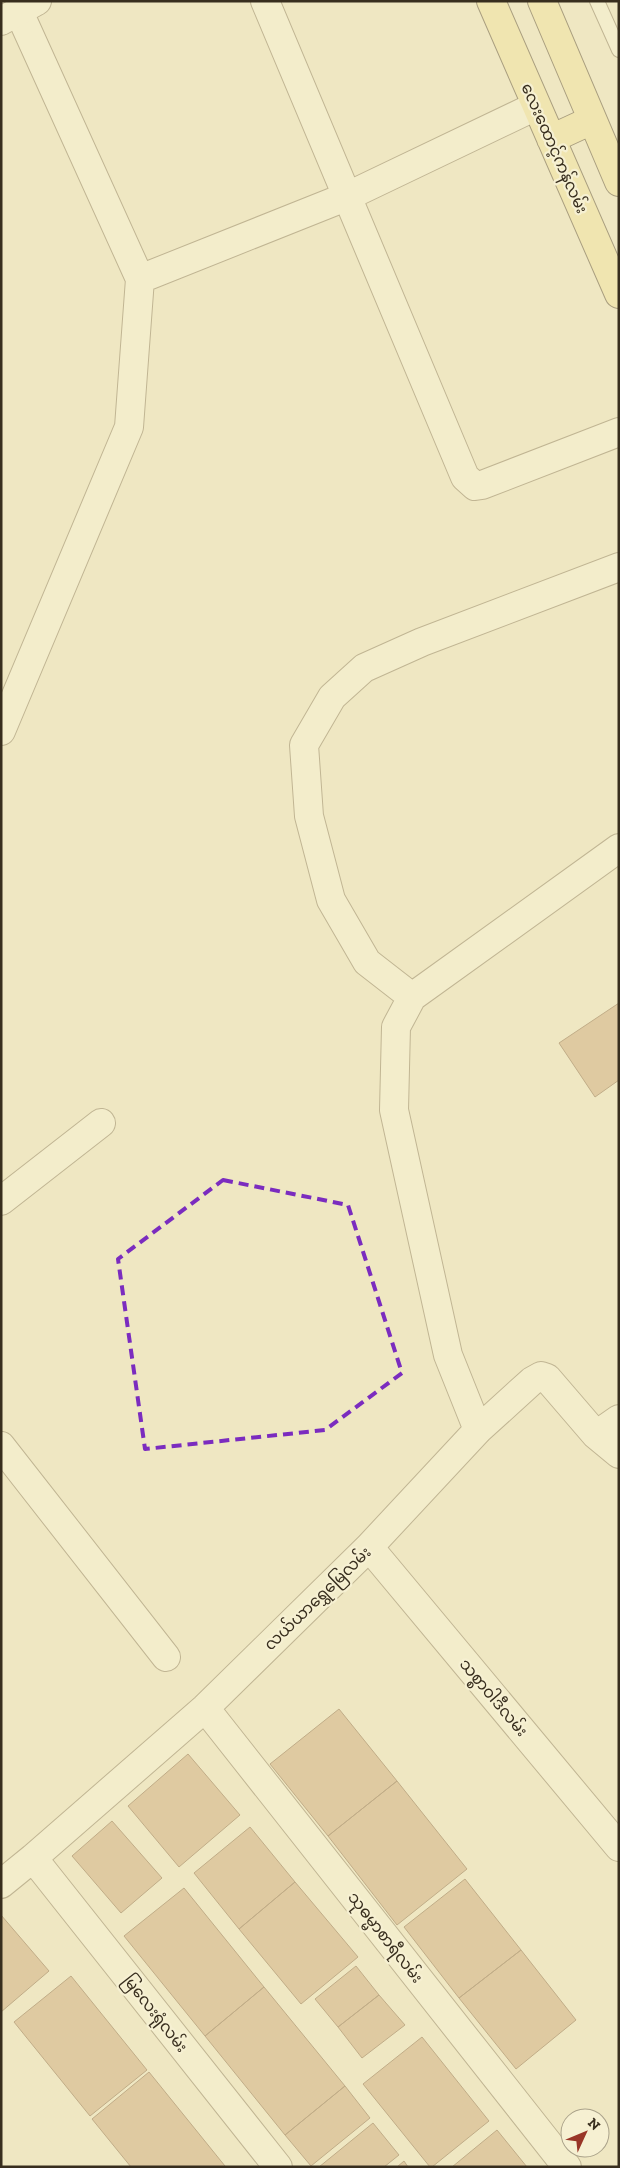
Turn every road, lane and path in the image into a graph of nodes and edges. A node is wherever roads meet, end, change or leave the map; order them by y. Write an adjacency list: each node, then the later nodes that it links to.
1 (265, 1): 11 (street)
2 (491, 1): 7 (main road, လေးထောင့်ကန်လမ်း)
3 (542, 1): 8 (main road)
4 (597, 1): 6 (lane)
5 (19, 11): 12 (street)
6 (619, 50)
7 (536, 106): 9 (main road, လေးထောင့်ကန်လမ်း); 11 (street)
8 (592, 120): 9 (main road); 10 (main road)
9 (551, 139): 13 (main road, လေးထောင့်ကန်လမ်း)
10 (619, 182)
11 (348, 196): 12 (street); 14 (street)
12 (140, 279): 16 (street)
13 (619, 294)
14 (619, 432)
15 (619, 567): 18 (street)
16 (1, 731)
17 (619, 848): 18 (street)
18 (412, 997): 22 (street)
19 (101, 1123): 20 (street)
20 (1, 1201)
21 (619, 1419): 23 (street)
22 (478, 1430): 23 (street, လယ်ယာရွှေမြေလမ်း); 26 (street, လယ်ယာရွှေမြေလမ်း)
23 (596, 1435): 25 (street, လယ်ယာရွှေမြေလမ်း)
24 (1, 1446): 27 (street)
25 (619, 1454)
26 (369, 1547): 28 (street, လယ်ယာရွှေမြေလမ်း); 29 (street, သစ္စာဝါဒီလမ်း)
27 (166, 1657)
28 (204, 1708): 30 (street, လယ်ယာရွှေမြေလမ်း); 33 (street, သုဓမ္မာစာရီလမ်း)
29 (619, 1847)
30 (33, 1858): 31 (street, လယ်ယာရွှေမြေလမ်း); 32 (street, မြလေးရုံလမ်း)
31 (1, 1884)
32 (278, 2167)
33 (567, 2167)

